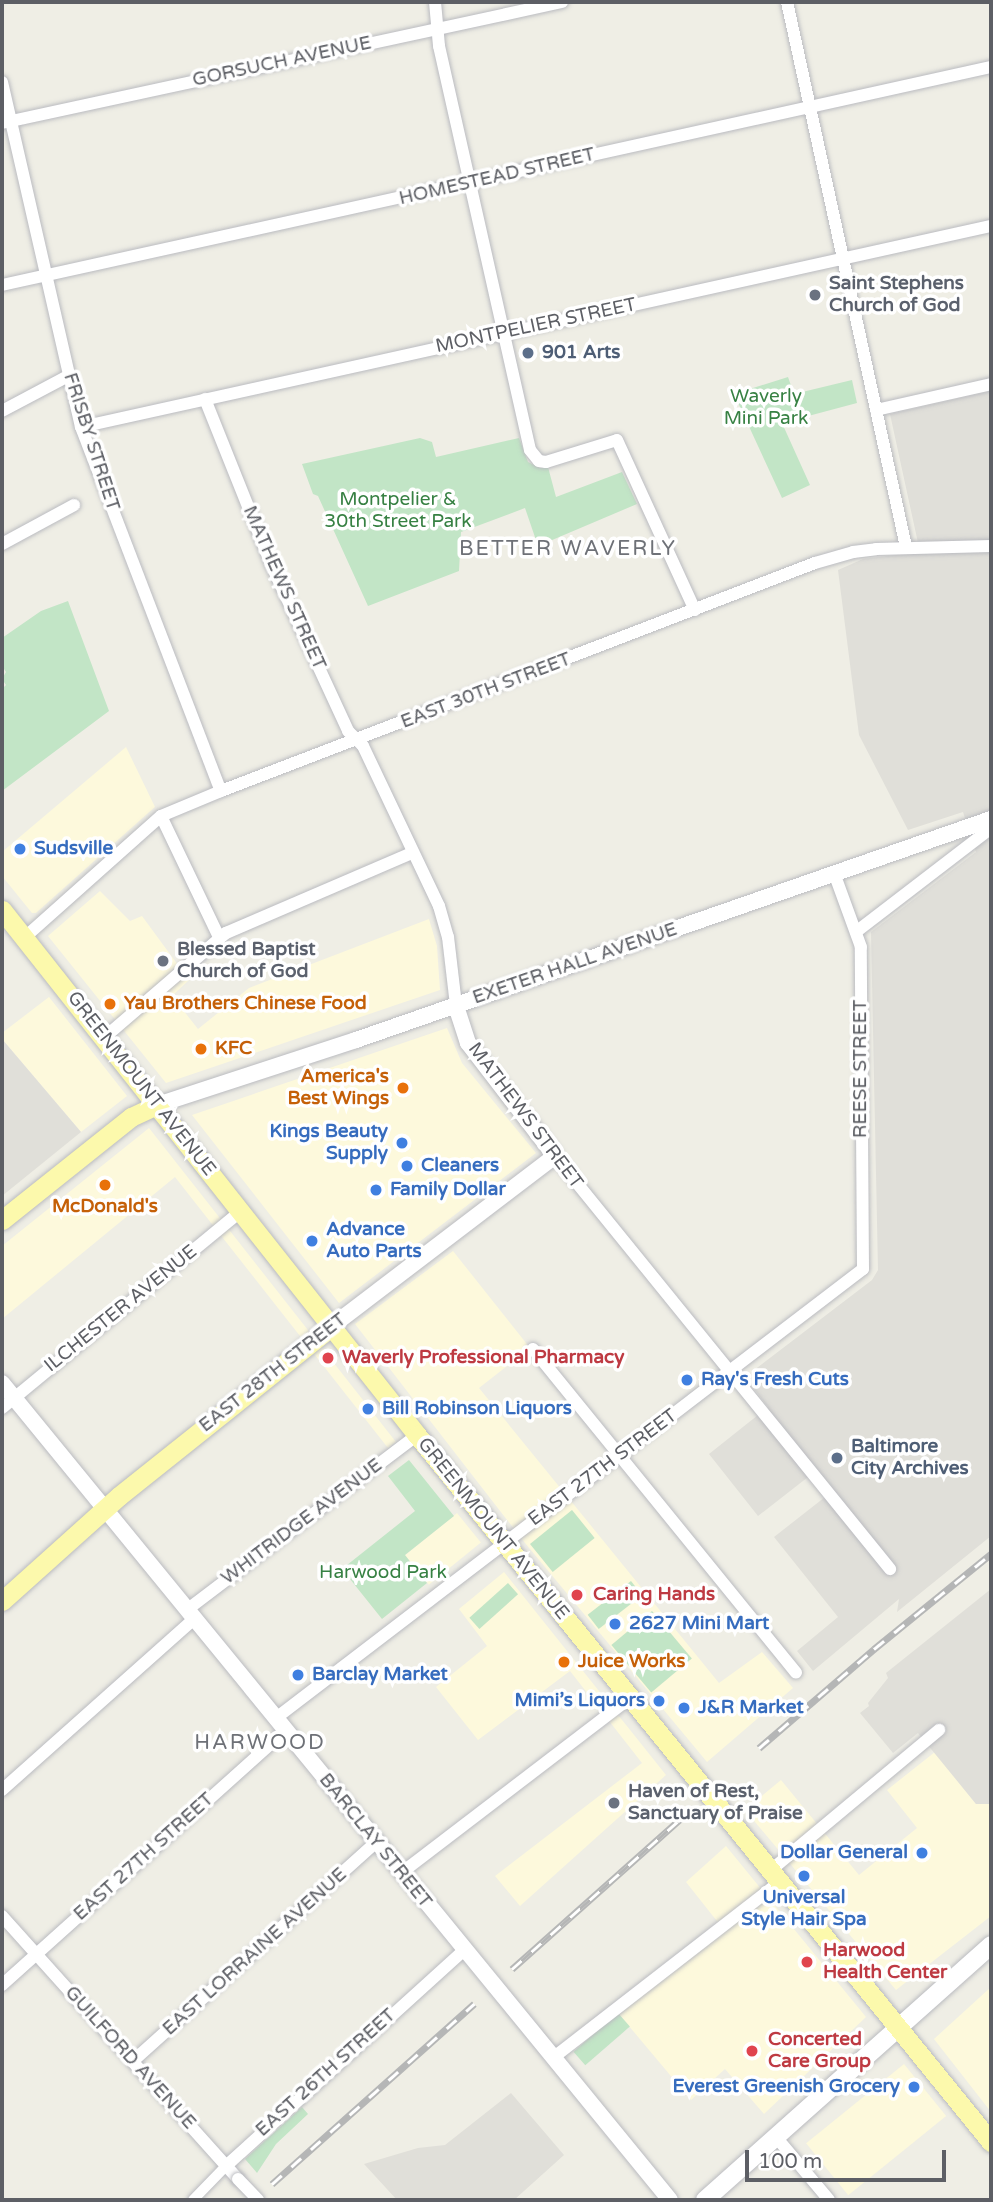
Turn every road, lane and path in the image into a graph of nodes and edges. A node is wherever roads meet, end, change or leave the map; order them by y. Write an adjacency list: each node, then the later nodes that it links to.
1 (435, 2): 4 (street)
2 (562, 2): 4 (street, GORSUCH AVENUE)
3 (787, 2): 7 (street)
4 (438, 30): 8 (street, GORSUCH AVENUE); 9 (street)
5 (991, 67): 7 (street, HOMESTEAD STREET)
6 (2, 82): 8 (street, FRISBY STREET)
7 (810, 107): 9 (street, HOMESTEAD STREET); 11 (street)
8 (6, 122): 12 (street, FRISBY STREET)
9 (471, 183): 12 (street, HOMESTEAD STREET); 14 (street)
10 (991, 226): 11 (street, MONTPELIER STREET)
11 (843, 259): 14 (street, MONTPELIER STREET); 18 (street)
12 (44, 275): 13 (street, HOMESTEAD STREET); 15 (street, FRISBY STREET)
13 (2, 285)
14 (504, 334): 17 (street, MONTPELIER STREET); 25 (street)
15 (68, 376): 19 (street); 20 (street, FRISBY STREET)
16 (991, 384): 18 (street)
17 (205, 399): 20 (street, MONTPELIER STREET); 26 (street, MATHEWS STREET)
18 (876, 410): 24 (street)
19 (2, 411)
20 (81, 427): 27 (street, FRISBY STREET)
21 (74, 505): 22 (street)
22 (2, 544)
23 (991, 546): 24 (street, EAST 30TH STREET)
24 (906, 547): 25 (street, EAST 30TH STREET)
25 (695, 610): 26 (street, EAST 30TH STREET)
26 (358, 740): 27 (street, EAST 30TH STREET); 31 (street, MATHEWS STREET)
27 (221, 791): 28 (street, EAST 30TH STREET)
28 (161, 816): 35 (street); 36 (street, EAST 30TH STREET)
29 (991, 819): 32 (street, EXETER HALL AVENUE)
30 (991, 828): 34 (street)
31 (412, 853): 35 (street); 37 (street, MATHEWS STREET)
32 (834, 873): 34 (street, REESE STREET); 37 (street, EXETER HALL AVENUE)
33 (2, 910): 36 (main road, GREENMOUNT AVENUE)
34 (857, 931): 43 (street, REESE STREET)
35 (219, 937): 38 (street)
36 (24, 938): 38 (main road, GREENMOUNT AVENUE)
37 (456, 1005): 39 (street, EXETER HALL AVENUE); 40 (street, MATHEWS STREET)
38 (105, 1037): 39 (main road, GREENMOUNT AVENUE)
39 (158, 1105): 41 (main road, GREENMOUNT AVENUE); 42 (main road)
40 (555, 1156): 44 (street, EAST 28TH STREET); 46 (street, MATHEWS STREET)
41 (241, 1211): 44 (main road, GREENMOUNT AVENUE); 48 (street, ILCHESTER AVENUE)
42 (2, 1220)
43 (863, 1269): 46 (street, EAST 27TH STREET)
44 (332, 1326): 49 (main road, GREENMOUNT AVENUE); 51 (main road, EAST 28TH STREET)
45 (533, 1349): 50 (street)
46 (728, 1373): 50 (street, EAST 27TH STREET); 53 (street, MATHEWS STREET)
47 (2, 1383): 48 (street, BARCLAY STREET)
48 (8, 1402): 51 (street, BARCLAY STREET)
49 (417, 1435): 52 (main road, GREENMOUNT AVENUE); 55 (street, WHITRIDGE AVENUE)
50 (619, 1455): 52 (street, EAST 27TH STREET); 56 (street)
51 (105, 1509): 54 (main road, EAST 28TH STREET); 55 (street, BARCLAY STREET)
52 (504, 1543): 57 (main road, GREENMOUNT AVENUE); 58 (street, EAST 27TH STREET)
53 (890, 1569)
54 (2, 1601)
55 (191, 1614): 58 (street, BARCLAY STREET); 60 (street, WHITRIDGE AVENUE)
56 (796, 1673)
57 (630, 1698): 62 (street); 63 (main road, GREENMOUNT AVENUE)
58 (281, 1724): 61 (street, BARCLAY STREET); 67 (street, EAST 27TH STREET)
59 (939, 1730): 63 (street)
60 (2, 1790)
61 (376, 1842): 62 (street, BARCLAY STREET); 71 (street, EAST LORRAINE AVENUE)
62 (401, 1873): 66 (street, BARCLAY STREET)
63 (776, 1876): 69 (main road, GREENMOUNT AVENUE); 70 (street)
64 (2, 1916): 67 (street, GUILFORD AVENUE)
65 (991, 1945): 69 (main road)
66 (464, 1950): 70 (street, BARCLAY STREET); 74 (street, EAST 26TH STREET)
67 (36, 1954): 68 (street, EAST 27TH STREET); 71 (street, GUILFORD AVENUE)
68 (2, 1985)
69 (898, 2028): 72 (main road); 73 (main road, GREENMOUNT AVENUE)
70 (554, 2057): 77 (street, BARCLAY STREET)
71 (133, 2061): 74 (street, GUILFORD AVENUE)
72 (776, 2137): 78 (main road); 79 (street)
73 (991, 2142)
74 (226, 2166): 75 (street, EAST 26TH STREET); 76 (street, GUILFORD AVENUE, bridge)
75 (193, 2200)
76 (258, 2200)
77 (670, 2200)
78 (705, 2200)
79 (829, 2200)

